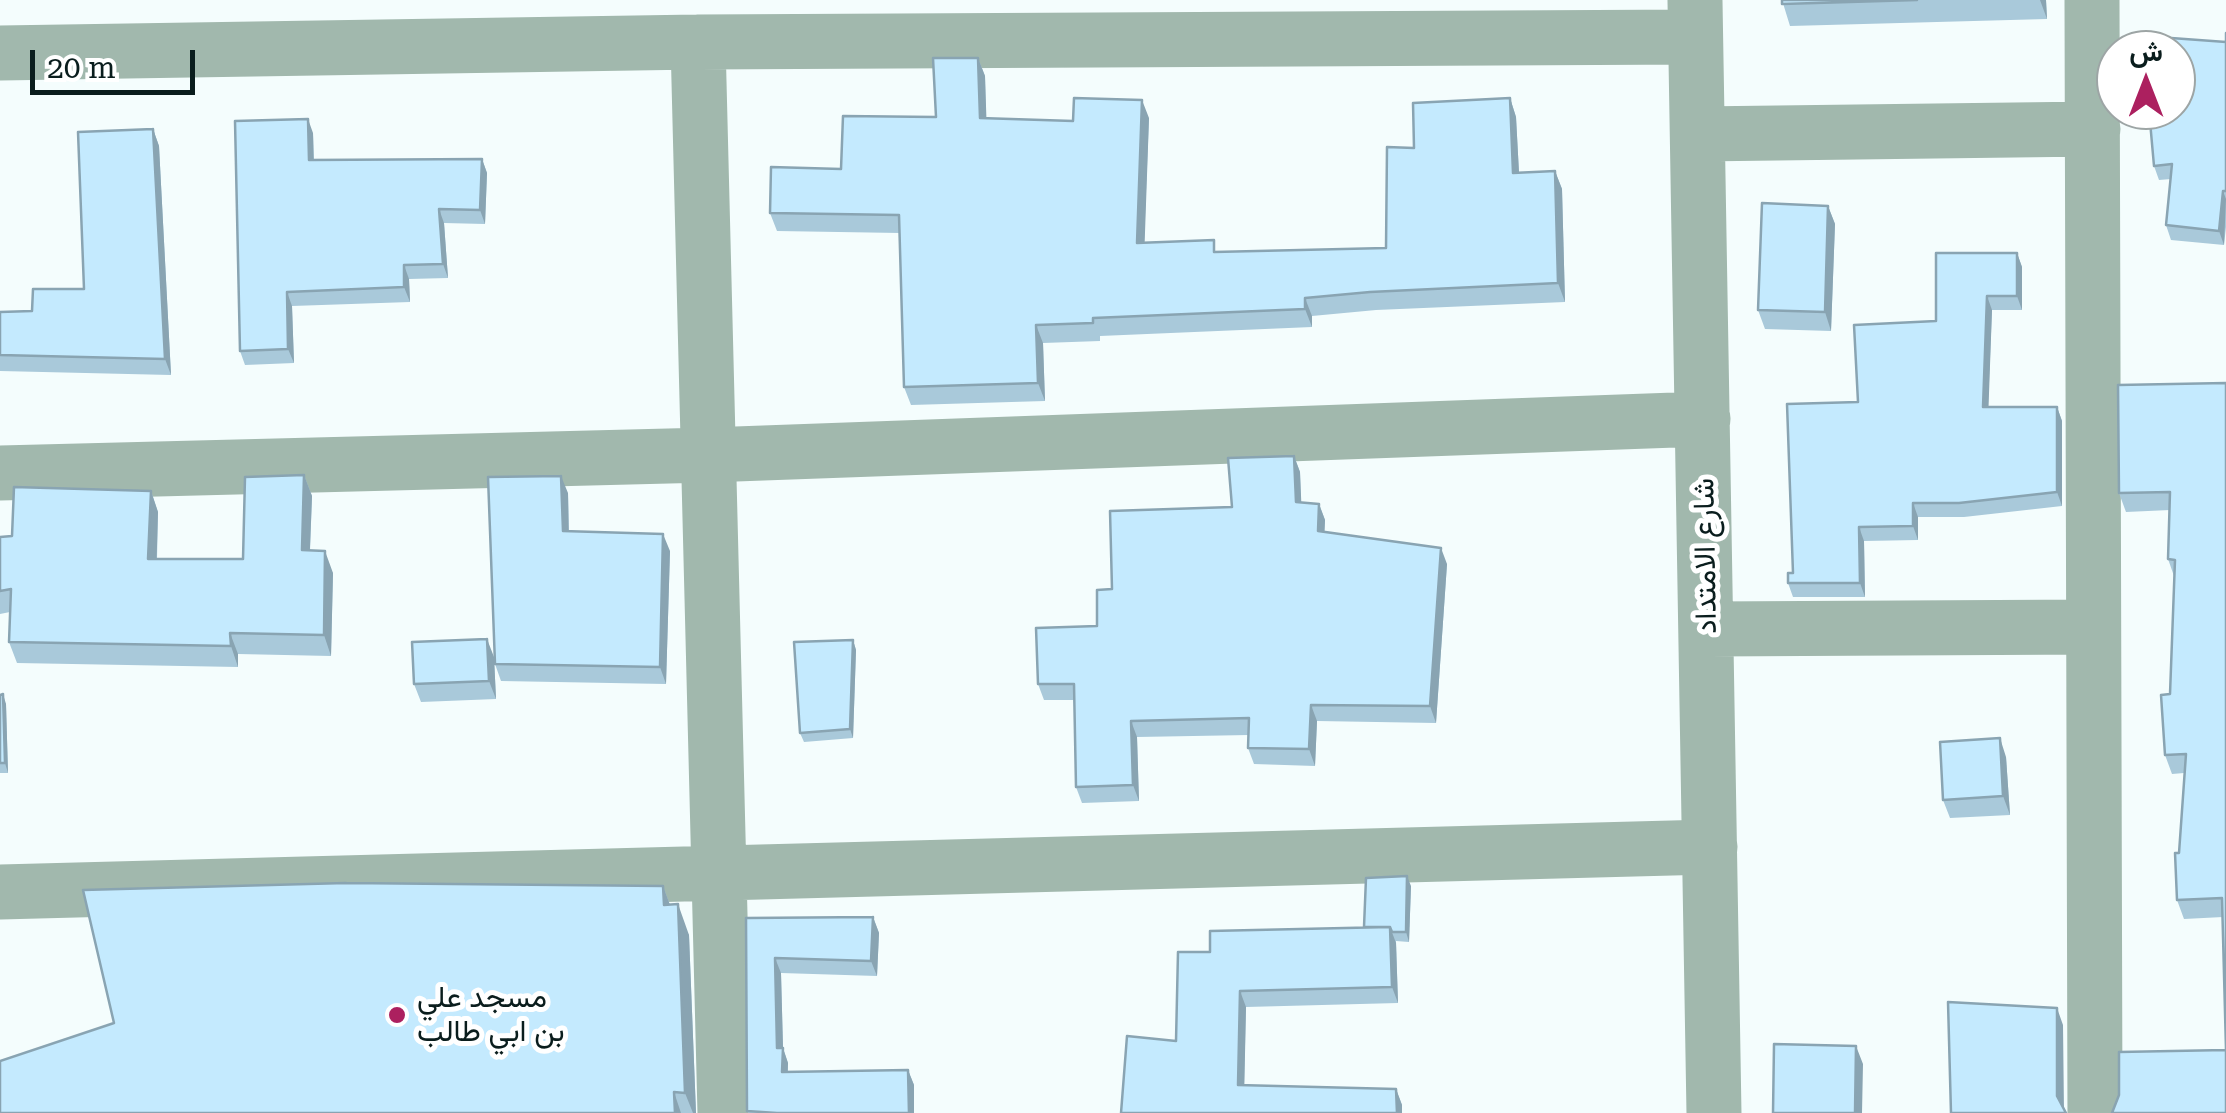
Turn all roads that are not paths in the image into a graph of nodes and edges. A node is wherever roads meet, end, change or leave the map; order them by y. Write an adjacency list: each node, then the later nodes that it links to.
1 (2092, 0): 6 (street)
2 (1695, 18): 4 (street); 7 (street, شارع الامتداد)
3 (523, 22): 4 (street); 5 (street)
4 (698, 42): 9 (street)
5 (0, 53)
6 (2093, 129): 7 (street); 11 (street)
7 (1698, 134): 8 (street, شارع الامتداد)
8 (1703, 420): 9 (street); 12 (street, شارع الامتداد)
9 (708, 455): 10 (street); 14 (street)
10 (0, 473)
11 (2093, 627): 12 (street); 18 (street)
12 (1708, 629): 13 (street, شارع الامتداد)
13 (1710, 848): 14 (street); 17 (street, شارع الامتداد)
14 (719, 872): 15 (street); 16 (street)
15 (0, 892)
16 (724, 1113)
17 (1714, 1113)
18 (2094, 1113)

